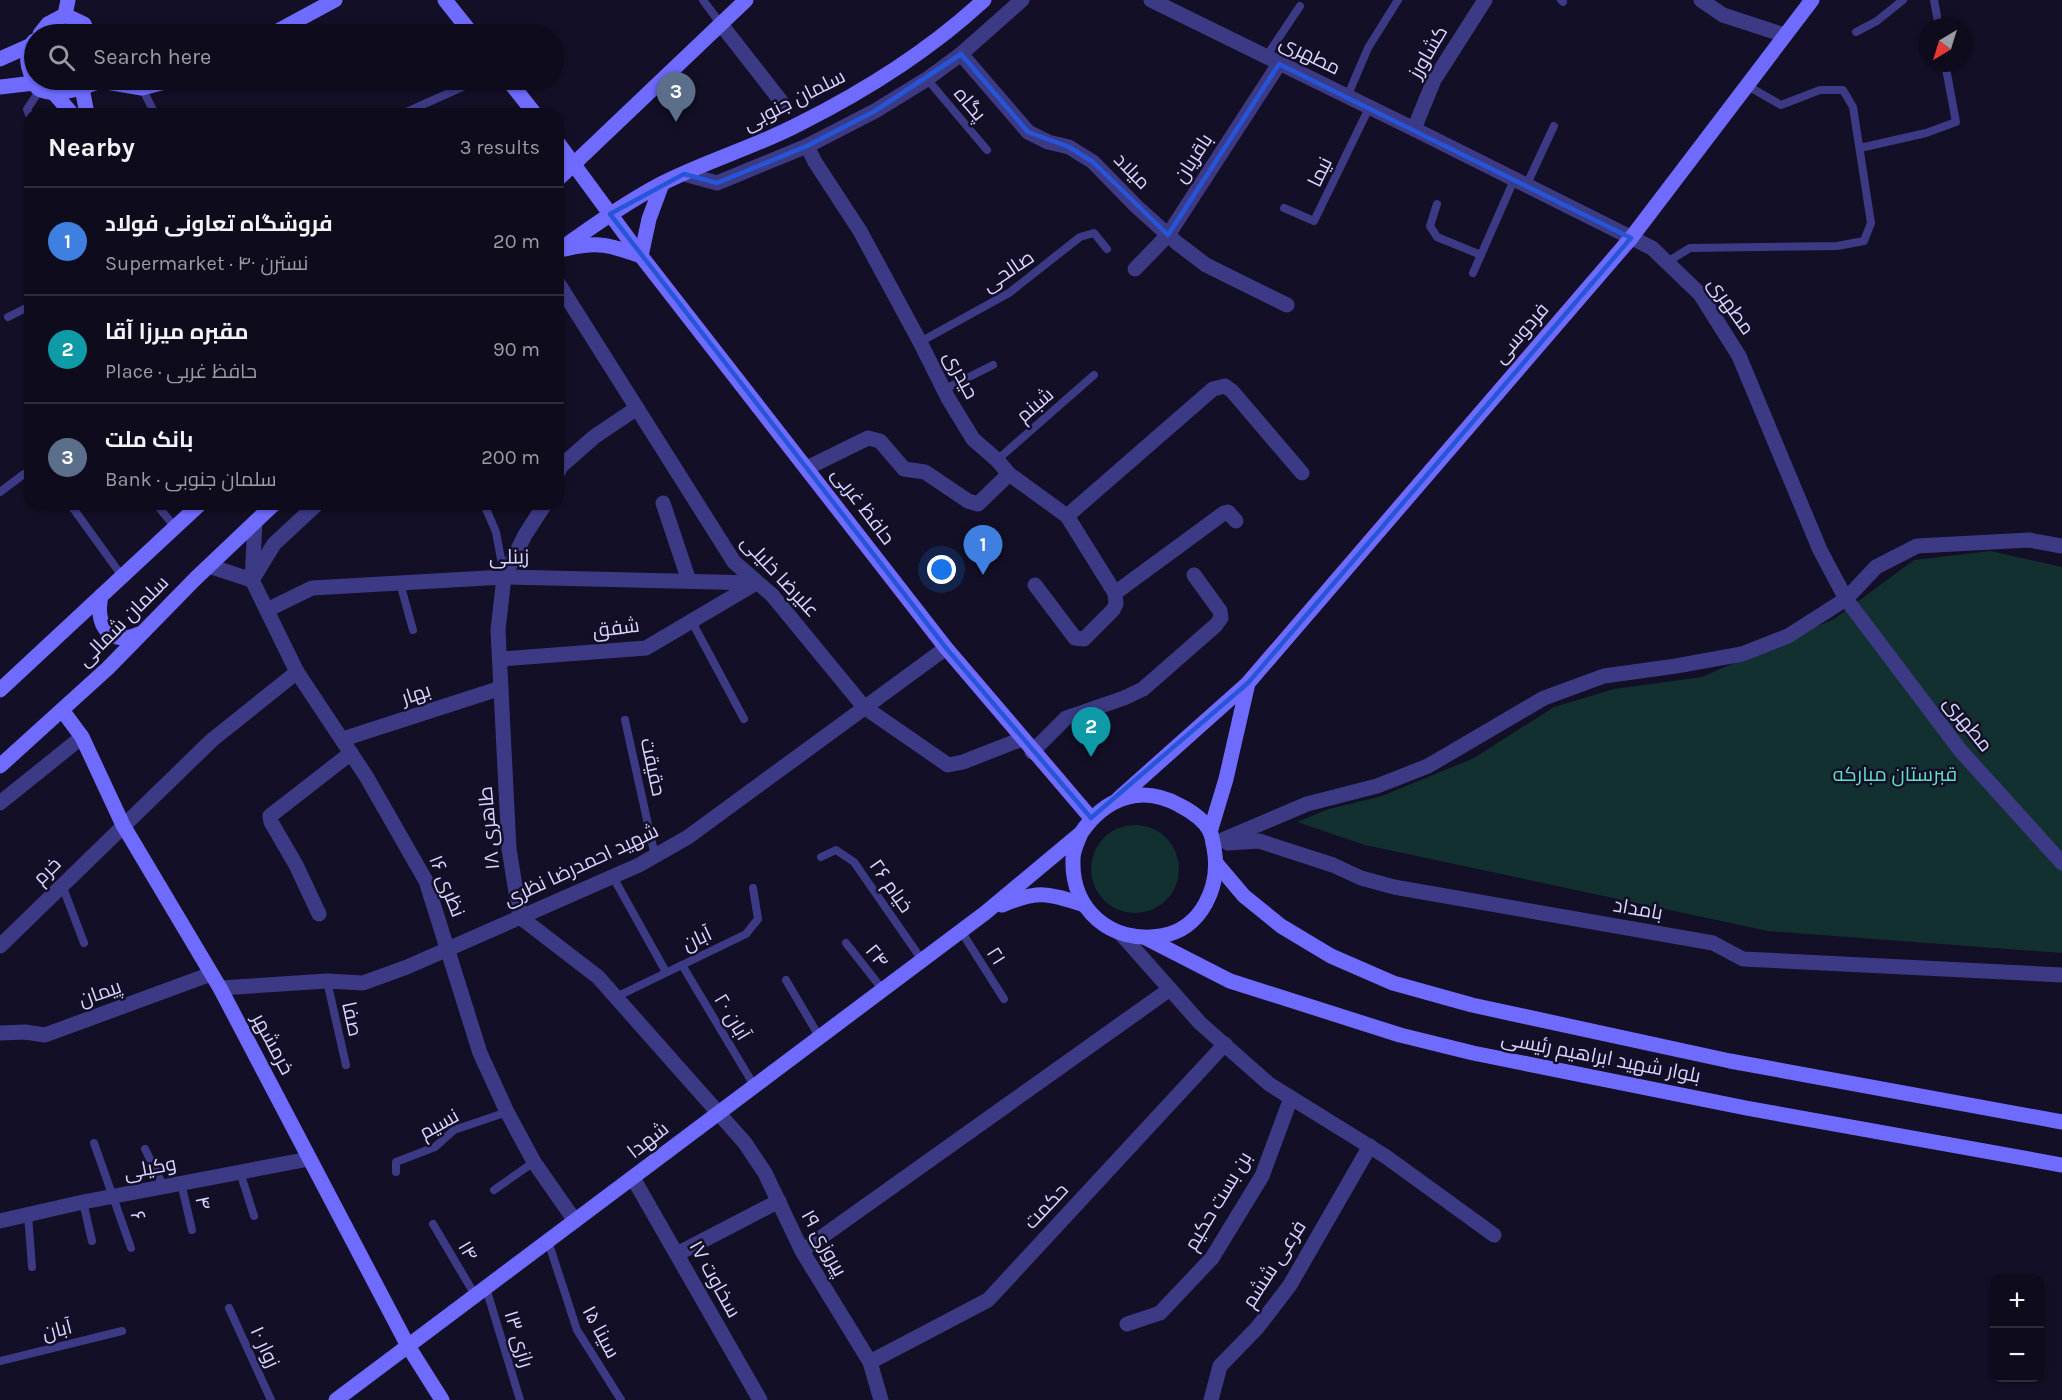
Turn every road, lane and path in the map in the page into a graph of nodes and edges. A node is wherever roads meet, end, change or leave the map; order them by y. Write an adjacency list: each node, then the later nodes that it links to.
1 (335, 0): 21 (main road)
2 (445, 0): 22 (main road)
3 (703, 0): 18 (lane)
4 (746, 0): 18 (main road)
5 (984, 0): 57 (main road, سلمان جنوبی)
6 (1022, 0): 26 (street)
7 (1151, 0): 14 (street, مطهری)
8 (1398, 0): 40 (lane)
9 (1485, 0): 50 (street, کشاورز)
10 (1812, 0): 24 (main road, فردوسی)
11 (1903, 0): 23 (lane)
12 (1934, 0): 17 (lane)
13 (1710, 2): 24 (street)
14 (1174, 5): 28 (street, مطهری)
15 (1300, 6): 28 (lane)
16 (67, 8): 19 (main road); 20 (main road)
17 (1937, 18)
18 (720, 23): 41 (street); 55 (main road)
19 (48, 24)
20 (84, 24)
21 (291, 24)
22 (464, 24)
23 (1856, 32)
24 (1784, 35): 31 (main road, فردوسی)
25 (24, 46): 27 (main road)
26 (961, 54): 30 (street); 63 (street, میلاد)
27 (0, 59)
28 (1273, 60): 40 (street, مطهری); 63 (street, باقریان)
29 (1947, 72): 52 (lane)
30 (927, 79): 51 (street); 54 (lane, پگاه)
31 (1746, 85): 52 (lane); 64 (main road, فردوسی)
32 (0, 87): 33 (main road)
33 (24, 88)
34 (41, 90): 42 (lane)
35 (43, 90): 43 (main road)
36 (82, 90): 44 (main road)
37 (143, 90): 45 (lane)
38 (456, 90): 46 (lane)
39 (516, 90): 47 (main road)
40 (1347, 97): 48 (street, مطهری)
41 (784, 105)
42 (28, 108)
43 (65, 108)
44 (86, 108)
45 (152, 108)
46 (415, 108)
47 (530, 108)
48 (1369, 108): 50 (street, مطهری); 61 (lane, نیما)
49 (1554, 126): 58 (lane)
50 (1414, 129): 58 (street, مطهری)
51 (807, 146): 57 (street); 77 (street, حیدری)
52 (1860, 148): 70 (lane)
53 (564, 150): 55 (main road, حافظ غربی)
54 (987, 150)
55 (575, 164): 56 (main road); 62 (main road, حافظ غربی)
56 (564, 174)
57 (684, 174): 59 (main road, سلمان جنوبی)
58 (1520, 183): 64 (street, مطهری); 68 (lane)
59 (662, 184): 62 (main road, سلمان جنوبی); 69 (main road)
60 (1437, 204): 68 (lane)
61 (1284, 208)
62 (610, 214): 65 (main road); 69 (main road, حافظ غربی)
63 (1168, 235): 71 (street, باقریان); 74 (street, میلاد)
64 (1631, 237): 70 (street, مطهری); 121 (main road, فردوسی)
65 (564, 246)
66 (564, 249): 69 (main road)
67 (1107, 249): 77 (lane, صالحی)
68 (1481, 255): 72 (lane)
69 (641, 256): 84 (main road, حافظ غربی)
70 (1667, 262): 113 (street, مطهری)
71 (1135, 269)
72 (1473, 273)
73 (564, 294): 81 (street, علیرضا خلیلی)
74 (1287, 305)
75 (24, 309): 76 (lane)
76 (8, 316)
77 (920, 342): 80 (street, حیدری)
78 (993, 365): 80 (lane)
79 (1094, 375): 82 (lane, شبنم)
80 (943, 390): 82 (street, حیدری)
81 (638, 408): 83 (street); 109 (street, علیرضا خلیلی)
82 (997, 460): 87 (street, حیدری)
83 (564, 463)
84 (807, 468): 87 (street); 118 (main road, حافظ غربی)
85 (1302, 472): 97 (street)
86 (24, 474): 88 (lane)
87 (1009, 474): 97 (street, حیدری)
88 (0, 492)
89 (663, 503): 107 (street)
90 (74, 510): 104 (lane)
91 (161, 510): 100 (lane)
92 (193, 510): 100 (main road, سلمان شمالی)
93 (268, 510): 99 (main road, سلمان شمالی)
94 (311, 510): 106 (street)
95 (487, 510): 105 (lane)
96 (541, 510): 105 (street, طاهری ۱۸)
97 (1067, 516): 111 (street, حیدری)
98 (1236, 520): 111 (street)
99 (255, 522): 102 (main road, سلمان شمالی); 106 (street)
100 (175, 527): 104 (main road, سلمان شمالی)
101 (2062, 546): 113 (street)
102 (209, 566): 106 (street); 117 (main road, سلمان شمالی)
103 (1194, 574): 131 (street)
104 (122, 576): 112 (main road, سلمان شمالی)
105 (504, 577): 107 (street, زینلی); 108 (street, زینلی); 119 (street, طاهری ۱۸)
106 (252, 580): 114 (street, نظری ۱۶)
107 (689, 581): 109 (street, زینلی)
108 (400, 583): 114 (street, زینلی); 116 (lane)
109 (756, 583): 115 (street, شفق); 124 (street, علیرضا خلیلی)
110 (1035, 585): 111 (street)
111 (1115, 593)
112 (101, 597): 117 (main road); 122 (main road, سلمان شمالی)
113 (1846, 599): 139 (street); 143 (street, مطهری)
114 (267, 610): 120 (street, نظری ۱۶)
115 (692, 622): 119 (street, شفق); 126 (lane)
116 (413, 630)
117 (143, 632): 125 (main road, سلمان شمالی)
118 (945, 648): 124 (street, شهید احمدرضا نظری); 130 (main road, حافظ غربی)
119 (500, 659): 123 (street, طاهری ۱۸)
120 (297, 672): 129 (street, نظری ۱۶); 137 (street, خرم)
121 (1248, 683): 134 (main road, فردوسی); 139 (main road)
122 (2, 686)
123 (501, 688): 129 (street, بهار); 150 (street, طاهری ۱۸)
124 (864, 707): 130 (street, علیرضا خلیلی); 140 (street, شهید احمدرضا نظری)
125 (62, 711): 128 (main road, خرمشهر); 133 (main road, سلمان شمالی)
126 (744, 719)
127 (626, 720): 140 (lane, حقیقت)
128 (82, 736): 135 (street); 137 (main road, خرمشهر)
129 (343, 740): 132 (street, نظری ۱۶)
130 (1022, 740): 131 (main road, حافظ غربی)
131 (1032, 752): 136 (main road, حافظ غربی)
132 (351, 753): 149 (street); 157 (street, نظری ۱۶)
133 (0, 766)
134 (1117, 800): 136 (main road); 139 (main road)
135 (0, 803)
136 (1091, 818): 138 (main road)
137 (123, 825): 145 (street, خرم); 161 (main road, خرمشهر)
138 (1081, 832): 147 (main road); 148 (main road)
139 (1212, 838): 142 (main road); 162 (street, بامداد)
140 (655, 856): 144 (street, شهید احمدرضا نظری)
141 (820, 857): 158 (lane, خیام ۲۶)
142 (1216, 863): 153 (main road); 178 (main road, بلوار شهید ابراهیم رئیسی)
143 (2062, 863)
144 (613, 877): 150 (street, شهید احمدرضا نظری); 160 (lane)
145 (62, 885): 154 (lane); 156 (street, خرم)
146 (753, 888): 159 (lane, آبان)
147 (1084, 905): 148 (main road); 152 (main road)
148 (986, 913): 151 (main road, شهدا)
149 (319, 914)
150 (520, 917): 157 (street, شهید احمدرضا نظری); 168 (street)
151 (961, 931): 158 (main road, شهدا); 169 (lane, ۲۱)
152 (1122, 935): 153 (main road); 166 (street)
153 (1146, 938): 184 (main road, بلوار شهید ابراهیم رئیسی)
154 (84, 943)
155 (846, 943): 167 (lane, ۲۴)
156 (0, 946)
157 (448, 949): 164 (street, شهید احمدرضا نظری); 176 (street, نظری ۱۶)
158 (922, 960): 167 (main road, شهدا)
159 (682, 965): 160 (lane, آبان); 174 (lane, آبان ۲۰)
160 (666, 972): 168 (lane, آبان)
161 (211, 974): 165 (main road, خرمشهر); 170 (street, پیمان)
162 (2062, 975)
163 (786, 980): 171 (lane)
164 (327, 981): 165 (street, شهید احمدرضا نظری); 173 (lane, صفا)
165 (220, 988): 182 (main road, خرمشهر)
166 (1170, 988): 172 (street); 204 (street)
167 (883, 990): 171 (main road, شهدا)
168 (616, 997): 177 (street)
169 (1004, 999)
170 (0, 1033)
171 (820, 1038): 174 (main road, شهدا)
172 (1225, 1044): 175 (street); 213 (street, حکمت)
173 (346, 1065)
174 (755, 1087): 177 (main road, شهدا)
175 (1292, 1098): 180 (street); 209 (street, بن بست حکیم)
176 (507, 1112): 183 (street, نظری ۱۶); 186 (lane, نسیم)
177 (718, 1113): 187 (main road, شهدا); 192 (street, پیروزی ۱۹)
178 (2062, 1122)
179 (94, 1143): 191 (lane, ۶)
180 (1370, 1146): 200 (street); 221 (street, فرعی ششم)
181 (145, 1149): 189 (lane)
182 (309, 1159): 185 (street, وکیلی); 211 (main road, خرمشهر)
183 (534, 1162): 190 (lane); 197 (street, نظری ۱۶)
184 (2062, 1165)
185 (240, 1172): 188 (street, وکیلی); 195 (lane)
186 (396, 1172)
187 (633, 1178): 197 (main road, شهدا); 205 (street, سخاوت ۱۷)
188 (182, 1183): 189 (street, وکیلی); 199 (lane, ۴)
189 (164, 1187): 191 (street, وکیلی)
190 (494, 1190)
191 (113, 1197): 193 (street, وکیلی); 203 (lane, ۶)
192 (778, 1201): 204 (street, پیروزی ۱۹); 205 (street)
193 (83, 1202): 194 (street, وکیلی); 201 (lane)
194 (28, 1215): 196 (street, وکیلی); 206 (lane)
195 (254, 1216)
196 (0, 1221)
197 (575, 1221): 202 (main road, شهدا)
198 (433, 1224): 207 (lane, ۱۴)
199 (192, 1230)
200 (1494, 1235)
201 (92, 1241)
202 (548, 1241): 207 (main road, شهدا); 218 (lane, سینا ۱۵)
203 (132, 1248)
204 (802, 1251): 213 (street, پیروزی ۱۹)
205 (677, 1254): 219 (street, سخاوت ۱۷)
206 (32, 1268)
207 (480, 1291): 211 (main road, شهدا); 217 (lane, رازی ۱۳)
208 (229, 1308): 214 (lane, زوار ۱۰)
209 (1127, 1324)
210 (122, 1331): 212 (lane, آبان)
211 (408, 1346): 215 (main road, شهدا); 216 (main road, خرمشهر)
212 (0, 1361)
213 (870, 1362): 220 (street, پیروزی ۱۹)
214 (271, 1400)
215 (336, 1400)
216 (442, 1400)
217 (520, 1400)
218 (621, 1400)
219 (760, 1400)
220 (881, 1400)
221 (1211, 1400)

